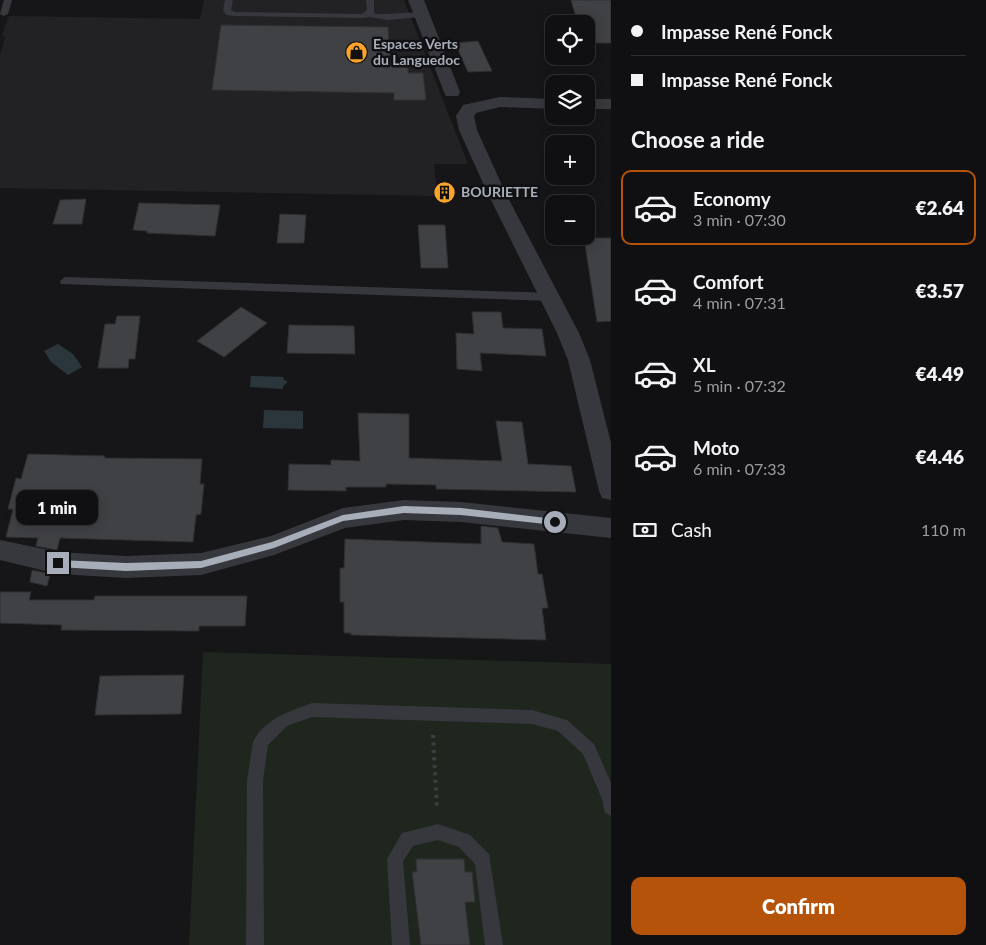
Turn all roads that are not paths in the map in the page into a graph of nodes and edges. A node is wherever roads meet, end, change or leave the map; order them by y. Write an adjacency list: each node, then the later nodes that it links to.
1 (8, 0): 5 (lane)
2 (229, 0): 6 (lane)
3 (370, 0): 6 (lane)
4 (418, 7): 6 (lane); 7 (street)
5 (4, 14)
6 (369, 14)
7 (452, 92)
8 (545, 104): 12 (street)
9 (595, 104): 10 (street)
10 (611, 104)
11 (65, 281): 12 (lane)
12 (550, 297): 13 (street)
13 (611, 491)
14 (611, 528): 15 (street)
15 (0, 550)
16 (611, 808): 17 (lane)
17 (255, 945)
18 (400, 945): 19 (lane)
19 (494, 945)

